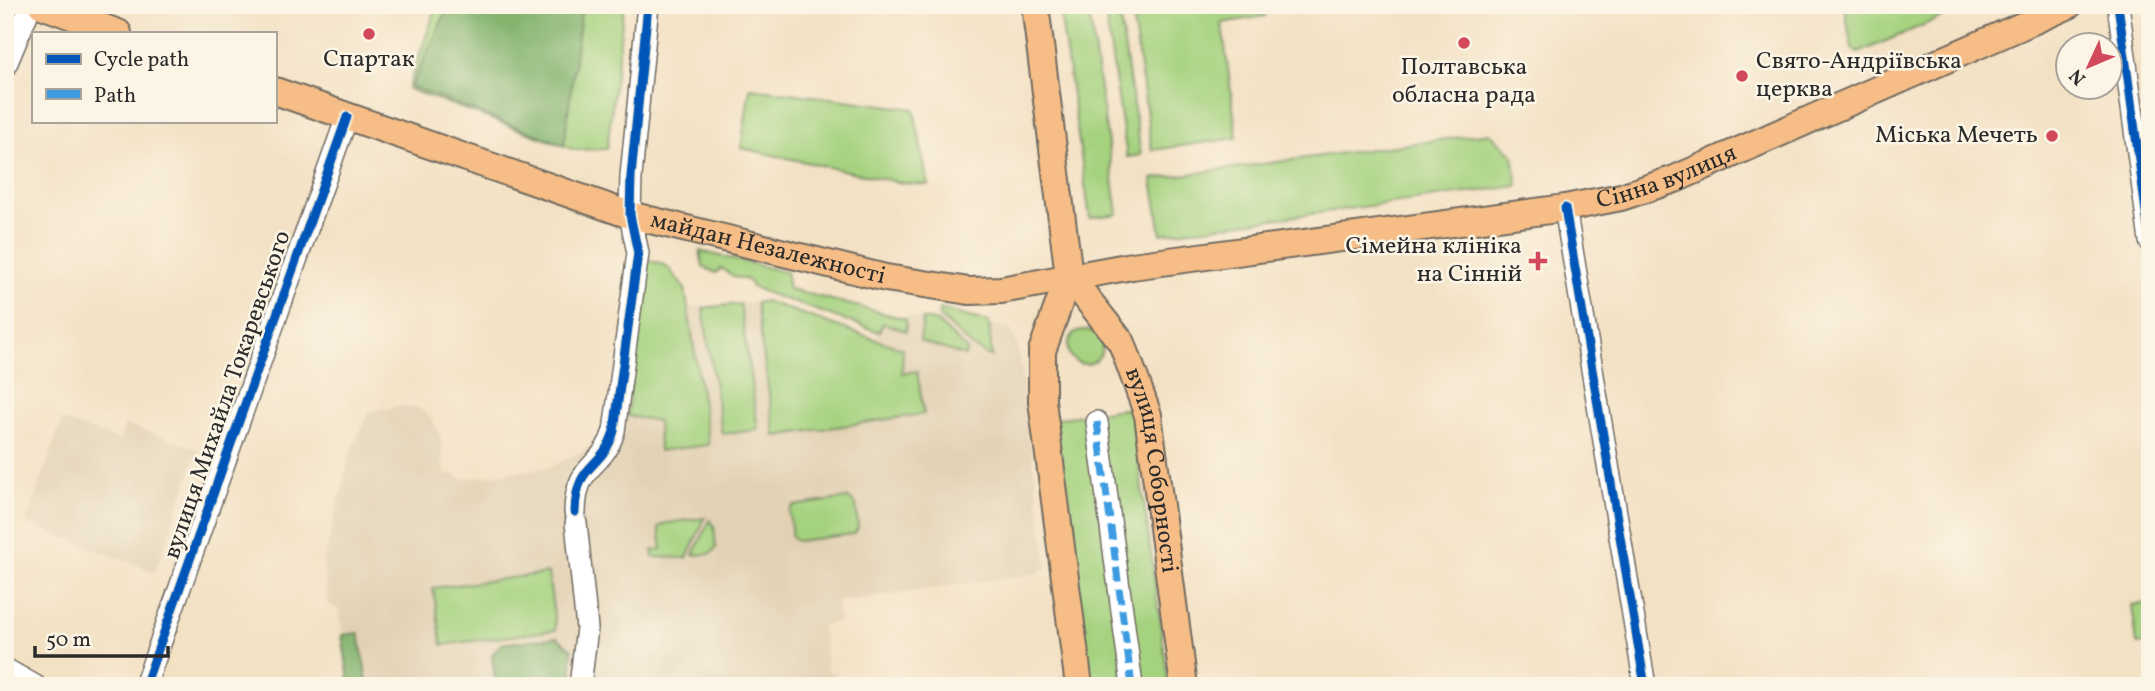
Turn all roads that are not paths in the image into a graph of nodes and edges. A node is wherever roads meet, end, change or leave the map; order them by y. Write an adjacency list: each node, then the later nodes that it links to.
1 (31, 5): 8 (street)
2 (42, 5): 7 (main road)
3 (648, 5): 12 (street)
4 (1035, 5): 14 (main road)
5 (2069, 5): 11 (main road, Сінна вулиця)
6 (2118, 5): 13 (street)
7 (115, 32)
8 (5, 67)
9 (276, 91): 10 (main road, майдан Незалежності)
10 (347, 117): 12 (main road, майдан Незалежності); 18 (street, вулиця Михайла Токаревського)
11 (1564, 208): 14 (main road, Сінна вулиця); 23 (street)
12 (630, 215): 14 (main road, майдан Незалежності); 19 (street)
13 (2150, 241)
14 (1069, 276): 20 (main road); 22 (main road, вулиця Соборності)
15 (1097, 422): 21 (street)
16 (5, 669): 17 (street)
17 (35, 686)
18 (145, 686)
19 (580, 686)
20 (1079, 686)
21 (1132, 686)
22 (1184, 686)
23 (1646, 686)

